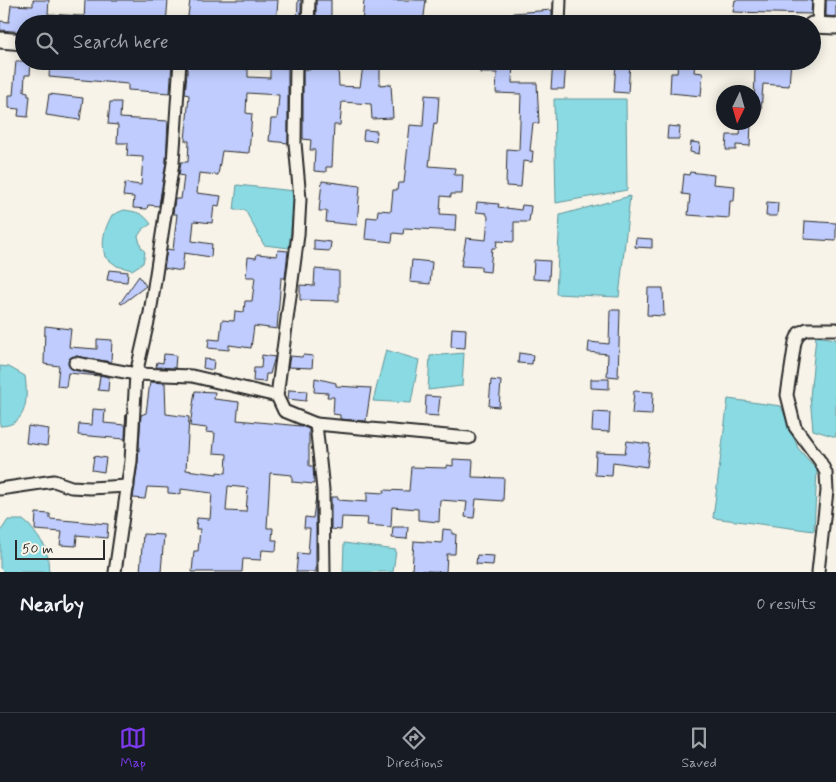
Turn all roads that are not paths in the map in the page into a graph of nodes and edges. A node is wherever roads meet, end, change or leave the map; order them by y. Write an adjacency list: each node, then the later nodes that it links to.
1 (308, 0): 4 (street)
2 (560, 0): 5 (street)
3 (819, 0): 6 (street)
4 (308, 15)
5 (559, 15)
6 (817, 15)
7 (821, 25): 8 (main road)
8 (836, 26)
9 (0, 40): 10 (main road)
10 (15, 41)
11 (179, 70): 15 (street)
12 (296, 70): 16 (street)
13 (836, 329): 23 (street)
14 (75, 363): 15 (street)
15 (136, 374): 16 (street); 19 (street)
16 (277, 396): 17 (street)
17 (316, 424): 18 (street); 22 (street)
18 (469, 438)
19 (128, 486): 20 (street); 21 (street)
20 (0, 490)
21 (115, 572)
22 (324, 572)
23 (818, 572)

